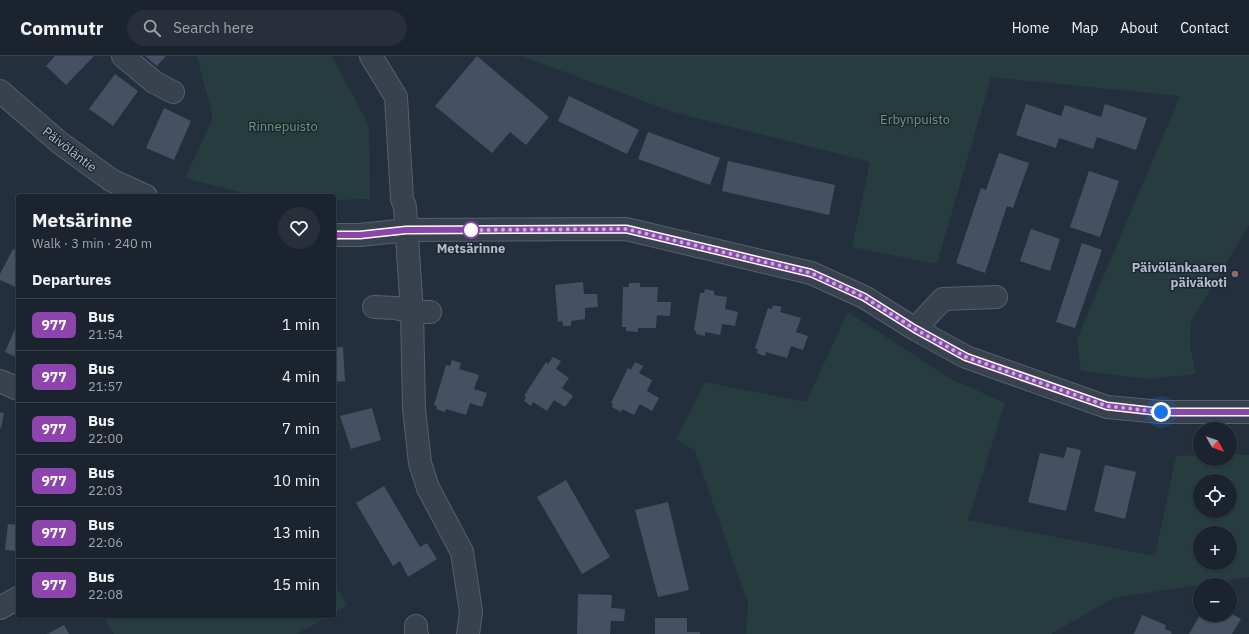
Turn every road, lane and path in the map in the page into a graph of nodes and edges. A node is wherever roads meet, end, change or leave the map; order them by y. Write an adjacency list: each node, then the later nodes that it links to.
1 (123, 56): 4 (street)
2 (370, 56): 6 (street)
3 (0, 91): 5 (street, Päivöläntie)
4 (173, 92)
5 (142, 194)
6 (406, 230): 7 (street); 10 (street); 11 (street)
7 (336, 236)
8 (996, 297): 11 (street)
9 (374, 307): 10 (street)
10 (421, 312): 17 (street)
11 (915, 329): 14 (street)
12 (0, 381): 13 (street)
13 (16, 388)
14 (1249, 412)
15 (16, 599): 16 (street)
16 (0, 608)
17 (468, 634)

